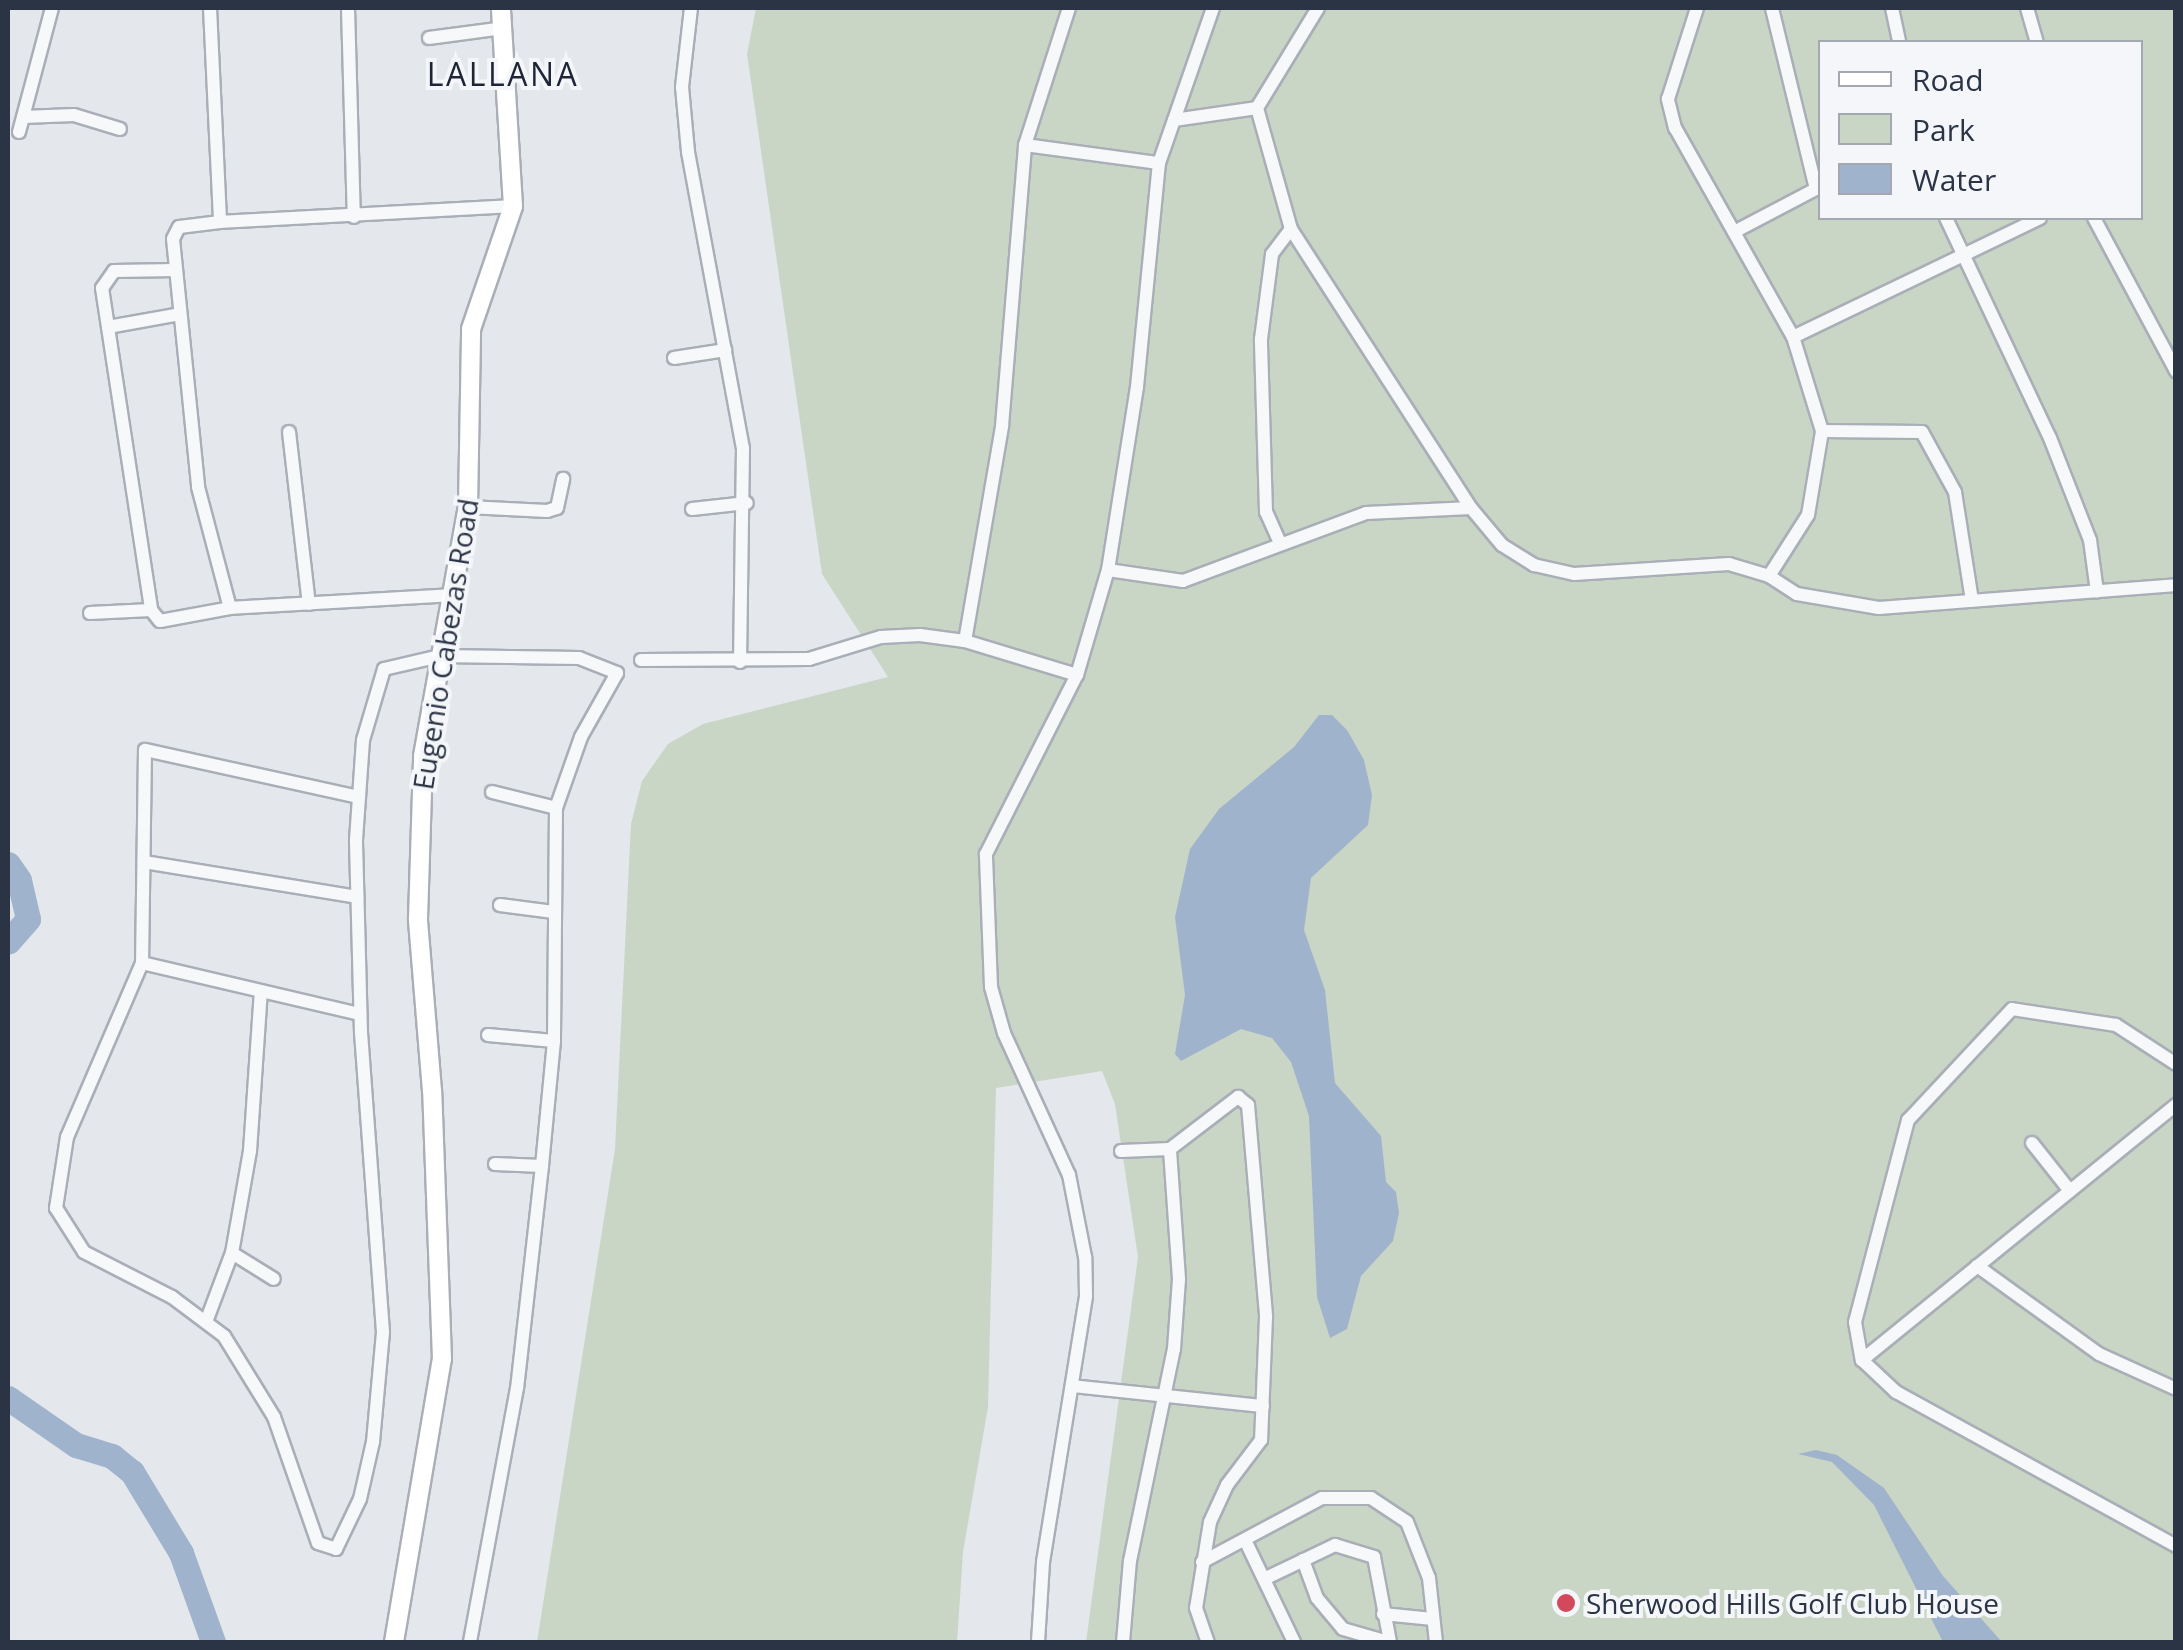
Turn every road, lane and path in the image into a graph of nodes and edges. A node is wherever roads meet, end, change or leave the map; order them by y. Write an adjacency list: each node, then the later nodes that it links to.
1 (52, 8): 18 (street)
2 (210, 8): 29 (street)
3 (348, 8): 25 (street)
4 (501, 8): 13 (street, Eugenio Cabezas Road)
5 (691, 8): 37 (street)
6 (1069, 8): 22 (street)
7 (1212, 8): 19 (street)
8 (1318, 8): 17 (street)
9 (1698, 8): 31 (street)
10 (1772, 8): 31 (street)
11 (1892, 8): 15 (street)
12 (2027, 8): 16 (street)
13 (504, 28): 14 (street); 24 (street, Eugenio Cabezas Road)
14 (429, 38)
15 (1900, 40)
16 (2036, 40)
17 (1258, 108): 19 (street); 30 (street)
18 (23, 117): 20 (street); 21 (street)
19 (1174, 120): 23 (street)
20 (120, 130)
21 (19, 132)
22 (1025, 146): 23 (street); 58 (street)
23 (1159, 162): 48 (street)
24 (513, 206): 25 (street); 44 (street, Eugenio Cabezas Road)
25 (354, 217): 29 (street)
26 (1947, 220): 32 (street)
27 (2035, 220): 32 (street)
28 (2095, 220): 39 (street)
29 (220, 222): 33 (street)
30 (1290, 229): 46 (street); 47 (street)
31 (1734, 232): 36 (street)
32 (1960, 251): 36 (street); 51 (street)
33 (176, 270): 34 (street); 35 (street)
34 (180, 314): 35 (street); 55 (street)
35 (108, 327): 56 (street)
36 (1793, 337): 40 (street)
37 (726, 350): 38 (street); 43 (street)
38 (674, 358)
39 (2176, 371)
40 (1822, 431): 49 (street); 53 (street)
41 (288, 432): 54 (street)
42 (564, 479): 44 (street)
43 (747, 503): 45 (street); 61 (street)
44 (468, 507): 52 (street, Eugenio Cabezas Road)
45 (692, 508)
46 (1471, 508): 47 (street); 49 (street)
47 (1280, 543): 48 (street)
48 (1108, 570): 62 (street)
49 (1769, 576): 53 (street)
50 (2176, 585): 51 (street)
51 (2097, 592): 53 (street)
52 (453, 595): 54 (street); 59 (street, Eugenio Cabezas Road)
53 (1972, 600)
54 (310, 604): 55 (street)
55 (230, 608): 56 (street)
56 (151, 610): 57 (street)
57 (90, 613)
58 (964, 641): 61 (street); 62 (street)
59 (440, 656): 64 (street); 65 (street); 99 (street, Eugenio Cabezas Road)
60 (641, 660): 61 (street)
61 (740, 662)
62 (1076, 675): 88 (street)
63 (492, 792): 65 (street)
64 (359, 797): 66 (street); 67 (street)
65 (556, 808): 69 (street)
66 (144, 862): 67 (street); 70 (street)
67 (357, 897): 72 (street)
68 (500, 905): 69 (street)
69 (554, 912): 74 (street)
70 (142, 963): 71 (street); 86 (street)
71 (261, 991): 72 (street); 83 (street)
72 (360, 1014): 86 (street)
73 (488, 1035): 74 (street)
74 (554, 1041): 81 (street)
75 (2176, 1064): 87 (street)
76 (2176, 1105): 82 (street)
77 (2032, 1143): 82 (street)
78 (1170, 1149): 79 (street); 90 (street); 91 (street)
79 (1122, 1152)
80 (495, 1164): 81 (street)
81 (542, 1166): 100 (street)
82 (2070, 1191): 84 (street)
83 (232, 1253): 85 (street); 86 (street)
84 (1977, 1266): 87 (street); 89 (street)
85 (274, 1279)
86 (206, 1322)
87 (1862, 1360): 93 (street)
88 (1072, 1386): 90 (street); 101 (street)
89 (2176, 1389)
90 (1166, 1396): 91 (street); 102 (street)
91 (1263, 1406): 95 (street)
92 (1245, 1540): 95 (street); 96 (street); 98 (street)
93 (2176, 1546)
94 (1303, 1560): 96 (street); 97 (street); 105 (street)
95 (1202, 1562): 103 (street)
96 (1264, 1579): 104 (street)
97 (1383, 1614): 98 (street); 105 (street)
98 (1433, 1619): 106 (street)
99 (394, 1642)
100 (470, 1642)
101 (1038, 1642)
102 (1124, 1642)
103 (1208, 1642)
104 (1294, 1642)
105 (1389, 1642)
106 (1436, 1642)

